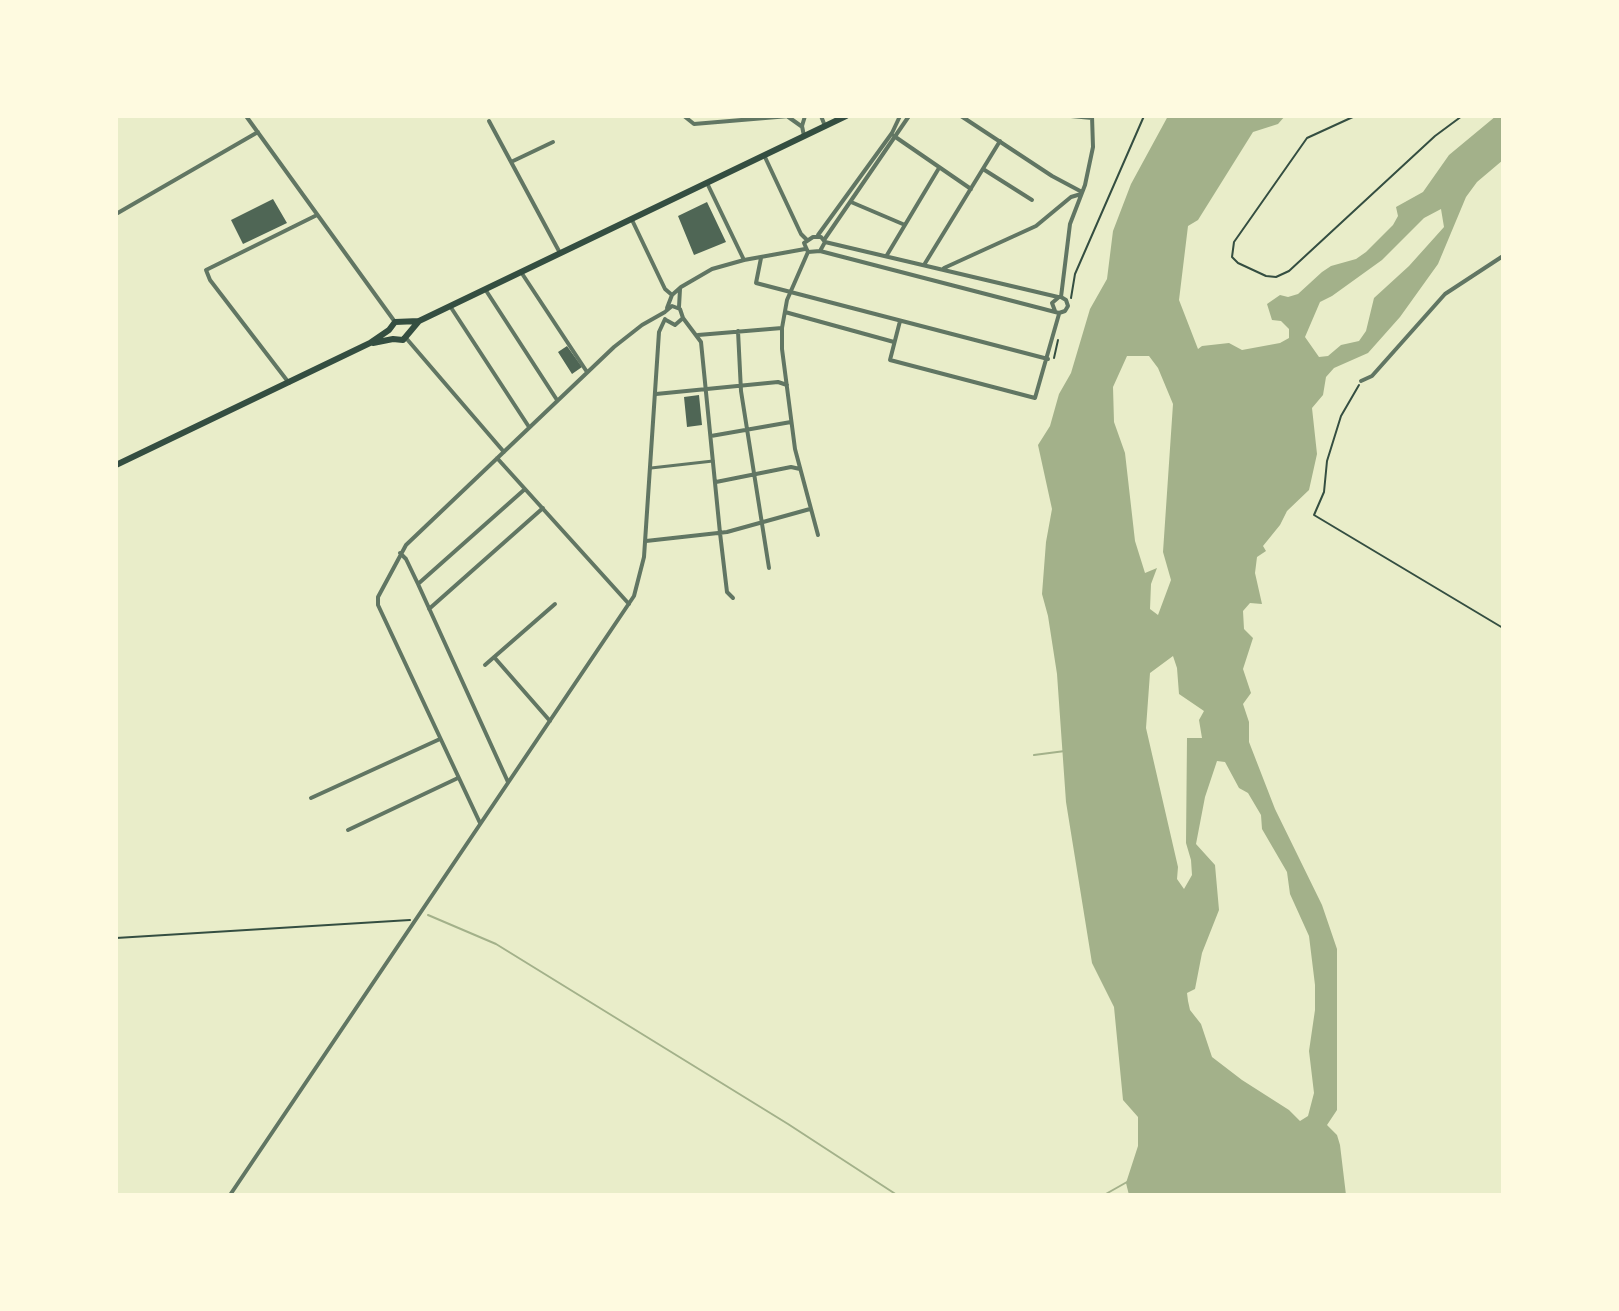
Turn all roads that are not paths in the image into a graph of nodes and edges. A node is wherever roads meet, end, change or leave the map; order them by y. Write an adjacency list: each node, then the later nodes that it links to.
1 (246, 116): 16 (street)
2 (684, 116): 3 (street)
3 (788, 116): 14 (street)
4 (803, 116): 14 (street)
5 (821, 116): 15 (street)
6 (831, 116): 10 (street)
7 (909, 116): 17 (street)
8 (961, 116): 19 (street)
9 (1071, 116): 12 (street)
10 (845, 117): 15 (highway)
11 (899, 117): 17 (street)
12 (1092, 117): 27 (street)
13 (489, 121): 22 (street)
14 (802, 126): 18 (street)
15 (825, 126): 18 (highway)
16 (258, 132): 30 (street); 31 (street)
17 (894, 135): 23 (street); 29 (street); 34 (street)
18 (804, 136): 21 (highway)
19 (1000, 141): 24 (street); 27 (street)
20 (553, 142): 22 (street)
21 (764, 155): 25 (highway); 35 (street)
22 (511, 162): 39 (street)
23 (939, 168): 26 (street); 33 (street)
24 (983, 169): 26 (street); 28 (street)
25 (707, 183): 32 (highway); 43 (street)
26 (971, 189): 44 (street)
27 (1082, 193): 45 (street); 51 (street)
28 (1032, 200)
29 (849, 202): 33 (street); 36 (street)
30 (116, 214)
31 (317, 215): 61 (street); 75 (street)
32 (632, 219): 39 (highway); 50 (street)
33 (906, 225): 40 (street)
34 (817, 236): 35 (street); 36 (street)
35 (807, 240): 37 (street)
36 (824, 241): 38 (street); 40 (street)
37 (806, 251): 38 (street); 42 (street); 49 (street)
38 (820, 251): 56 (street)
39 (560, 253): 46 (highway)
40 (886, 256): 44 (street)
41 (1503, 256): 74 (street)
42 (761, 258): 43 (street); 49 (street)
43 (744, 260): 47 (street)
44 (924, 265): 45 (street)
45 (942, 269): 51 (street)
46 (521, 272): 48 (highway); 73 (street)
47 (681, 287): 50 (street); 53 (street)
48 (485, 289): 52 (highway); 80 (street)
49 (790, 291): 55 (street); 60 (street)
50 (672, 295): 54 (street)
51 (1059, 297): 56 (street); 56 (street)
52 (450, 306): 59 (highway); 82 (street)
53 (679, 307): 54 (street); 57 (street)
54 (666, 311): 58 (street); 73 (street)
55 (784, 311): 63 (street); 70 (street)
56 (1057, 312): 72 (street)
57 (683, 318): 62 (street); 67 (street)
58 (665, 319): 62 (street); 68 (street)
59 (419, 321): 61 (highway); 66 (highway)
60 (900, 321): 70 (street); 72 (street)
61 (399, 322): 64 (highway); 66 (highway)
62 (673, 325): 68 (street)
63 (782, 328): 65 (street); 77 (street)
64 (389, 330): 69 (highway); 71 (highway)
65 (738, 331): 67 (street); 76 (street)
66 (408, 335): 69 (highway); 85 (street)
67 (698, 335): 78 (street)
68 (659, 338): 79 (street)
69 (393, 339): 71 (highway)
70 (894, 342): 72 (street)
71 (370, 343): 75 (highway)
72 (1048, 359)
73 (587, 372): 80 (street)
74 (1361, 381)
75 (289, 383): 88 (highway)
76 (741, 385): 77 (street); 78 (street); 83 (street)
77 (787, 385): 81 (street)
78 (706, 388): 79 (street); 84 (street)
79 (656, 394): 89 (street)
80 (557, 400): 82 (street)
81 (791, 422): 83 (street); 90 (street)
82 (529, 427): 85 (street)
83 (747, 430): 84 (street); 91 (street)
84 (711, 436): 87 (street)
85 (504, 452): 86 (street)
86 (497, 458): 93 (street); 100 (street)
87 (713, 461): 89 (street); 92 (street)
88 (116, 465)
89 (651, 468): 99 (street)
90 (800, 469): 91 (street); 95 (street)
91 (753, 476): 92 (street); 96 (street)
92 (715, 482): 97 (street)
93 (525, 489): 94 (street); 102 (street)
94 (543, 508): 105 (street); 106 (street)
95 (810, 509): 96 (street); 98 (street)
96 (762, 523): 97 (street); 101 (street)
97 (720, 533): 99 (street); 103 (street)
98 (818, 535)
99 (646, 541): 105 (street)
100 (400, 553): 102 (street); 110 (street)
101 (769, 568)
102 (418, 584): 106 (street)
103 (733, 598)
104 (555, 604): 107 (street)
105 (629, 604): 109 (street)
106 (429, 609): 112 (street)
107 (494, 657): 108 (street); 109 (street)
108 (485, 665)
109 (550, 721): 112 (street)
110 (440, 739): 111 (street); 113 (street)
111 (458, 778): 114 (street); 115 (street)
112 (508, 783): 114 (street)
113 (311, 798)
114 (480, 823): 116 (street)
115 (348, 830)
116 (230, 1195)

